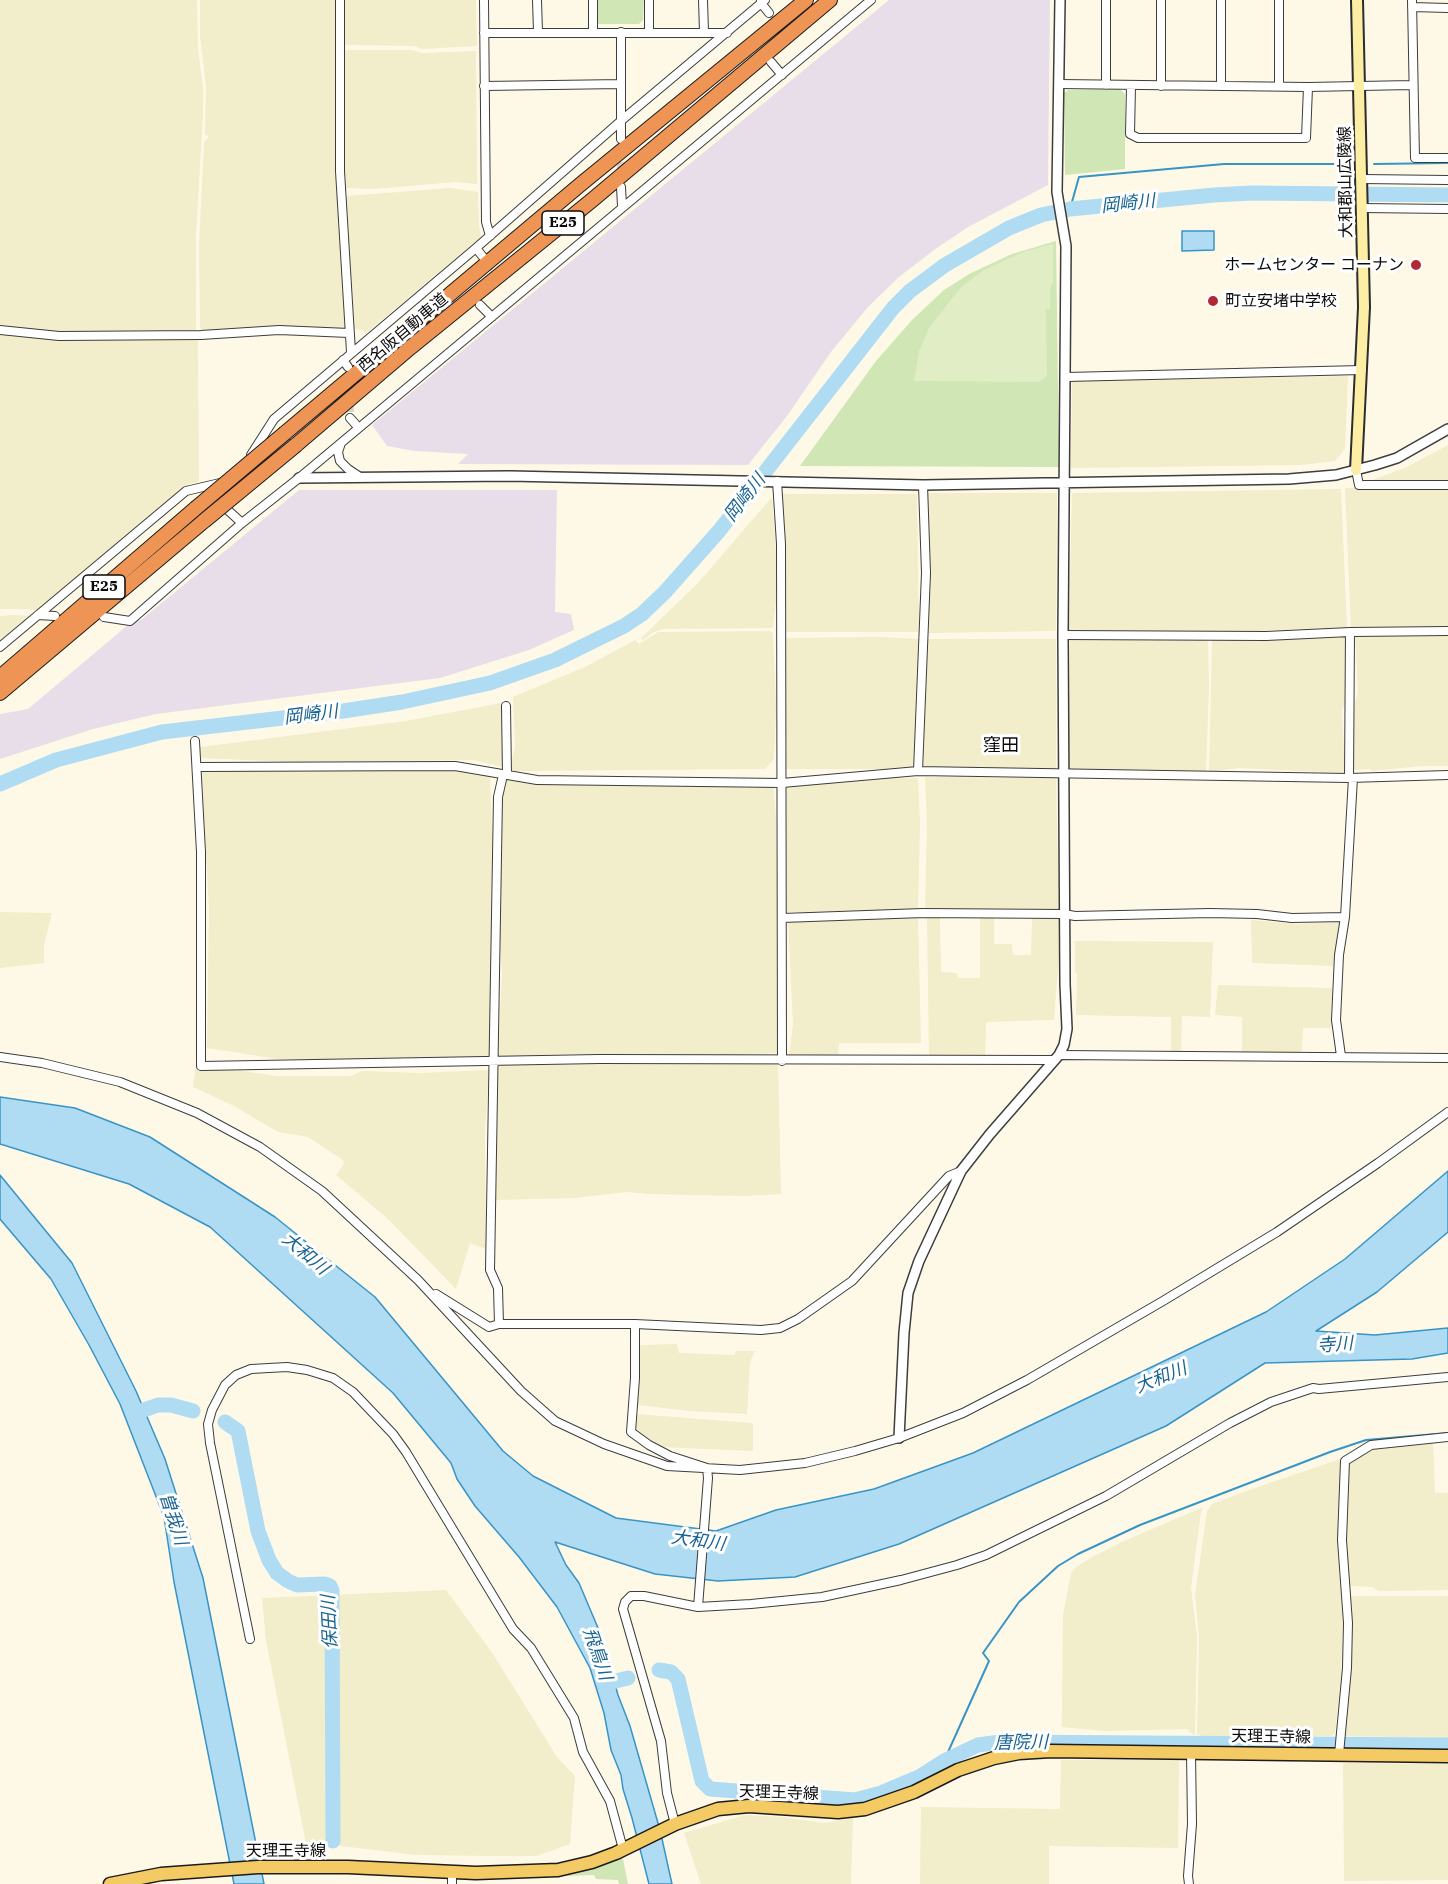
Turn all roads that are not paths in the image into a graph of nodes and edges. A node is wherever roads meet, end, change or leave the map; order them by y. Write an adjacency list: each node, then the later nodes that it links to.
1 (340, 0): 55 (street)
2 (484, 0): 25 (street)
3 (537, 0): 20 (street)
4 (592, 0): 21 (street)
5 (649, 0): 23 (street)
6 (704, 0): 24 (street)
7 (806, 0): 81 (highway, 西名阪自動車道 / E25, bridge)
8 (830, 0): 81 (highway, 西名阪自動車道 / E25, bridge)
9 (871, 0): 28 (street)
10 (1060, 0): 30 (street)
11 (1106, 0): 31 (street)
12 (1161, 0): 35 (street)
13 (1221, 0): 36 (street)
14 (1279, 0): 37 (street)
15 (1357, 0): 38 (main road, 大和郡山広陵線)
16 (762, 1): 19 (street); 26 (street)
17 (1412, 3): 18 (street); 32 (street)
18 (1448, 8)
19 (769, 13)
20 (538, 32): 21 (street); 25 (street)
21 (593, 32): 22 (street)
22 (621, 32): 23 (street); 29 (street)
23 (649, 32): 24 (street)
24 (704, 32): 26 (street)
25 (484, 33): 33 (street)
26 (727, 33): 40 (street)
27 (771, 62): 28 (street)
28 (782, 75): 46 (street)
29 (621, 84): 33 (street); 40 (street)
30 (1059, 84): 31 (street); 60 (street)
31 (1106, 85): 34 (street)
32 (1412, 85): 38 (street); 42 (street)
33 (484, 86): 49 (street)
34 (1131, 86): 35 (street); 39 (street)
35 (1161, 86): 36 (street)
36 (1221, 86): 37 (street)
37 (1279, 86): 39 (street)
38 (1359, 86): 39 (street); 43 (main road, 大和郡山広陵線)
39 (1308, 87)
40 (622, 120): 41 (street); 49 (street)
41 (621, 139)
42 (1448, 158)
43 (1361, 179): 44 (street); 47 (main road, 大和郡山広陵線)
44 (1448, 180)
45 (621, 187): 46 (street)
46 (622, 206): 53 (street)
47 (1361, 208): 48 (street); 59 (main road, 大和郡山広陵線)
48 (1448, 209)
49 (490, 236): 50 (street)
50 (476, 248): 51 (street); 56 (street)
51 (483, 256)
52 (480, 305): 53 (street)
53 (492, 317): 62 (street)
54 (0, 330): 55 (street)
55 (349, 333): 56 (street)
56 (351, 352): 57 (street)
57 (343, 360): 58 (street); 72 (street)
58 (348, 367)
59 (1362, 370): 60 (street); 65 (main road, 大和郡山広陵線)
60 (1066, 377): 69 (street)
61 (350, 418): 62 (street)
62 (358, 427): 64 (street)
63 (1448, 429): 65 (street)
64 (341, 441): 66 (street); 67 (street)
65 (1356, 470): 69 (street); 71 (street)
66 (360, 477): 67 (street); 68 (street)
67 (300, 478): 73 (street)
68 (777, 482): 70 (street); 92 (street)
69 (1066, 482): 70 (street); 79 (street)
70 (923, 485): 87 (street)
71 (1448, 485)
72 (202, 487): 73 (street); 74 (street)
73 (242, 523): 76 (street)
74 (38, 615): 75 (street); 80 (street)
75 (55, 616)
76 (104, 617)
77 (1448, 631): 78 (street)
78 (1350, 632): 79 (street); 91 (street)
79 (1063, 635): 88 (street)
80 (0, 647)
81 (16, 671): 82 (highway, 西名阪自動車道 / E25); 83 (highway, 西名阪自動車道 / E25)
82 (0, 677)
83 (0, 693)
84 (506, 706): 89 (street)
85 (195, 741): 86 (street)
86 (197, 767): 89 (street); 101 (street)
87 (918, 771): 88 (street); 92 (street)
88 (1064, 774): 91 (street); 93 (street)
89 (505, 775): 92 (street); 101 (street)
90 (1448, 775): 91 (street)
91 (1351, 778): 94 (street)
92 (782, 783): 95 (street)
93 (1064, 914): 94 (street); 95 (street); 98 (street)
94 (1345, 917): 96 (street)
95 (782, 918): 100 (street)
96 (1341, 1056): 98 (street); 99 (street)
97 (0, 1057): 104 (street)
98 (1056, 1058): 100 (street); 103 (street)
99 (1448, 1058)
100 (783, 1061): 101 (street)
101 (493, 1062): 105 (street)
102 (1448, 1112): 109 (street)
103 (960, 1171): 106 (street); 109 (street)
104 (418, 1280): 105 (street); 110 (street)
105 (499, 1324): 106 (street)
106 (635, 1324): 110 (street)
107 (1448, 1377): 111 (street)
108 (1448, 1437): 114 (street)
109 (900, 1438): 110 (street)
110 (707, 1468): 111 (street)
111 (698, 1607): 116 (street)
112 (250, 1639): 117 (street)
113 (1191, 1752): 114 (main road, 天理王寺線); 116 (main road, 天理王寺線); 121 (street)
114 (1339, 1754): 115 (main road, 天理王寺線)
115 (1448, 1756)
116 (674, 1825): 117 (main road, 天理王寺線)
117 (624, 1849): 119 (main road, 天理王寺線)
118 (452, 1878): 119 (main road, 天理王寺線); 120 (main road, 天理王寺線)
119 (476, 1878)
120 (110, 1884)
121 (1189, 1884)

